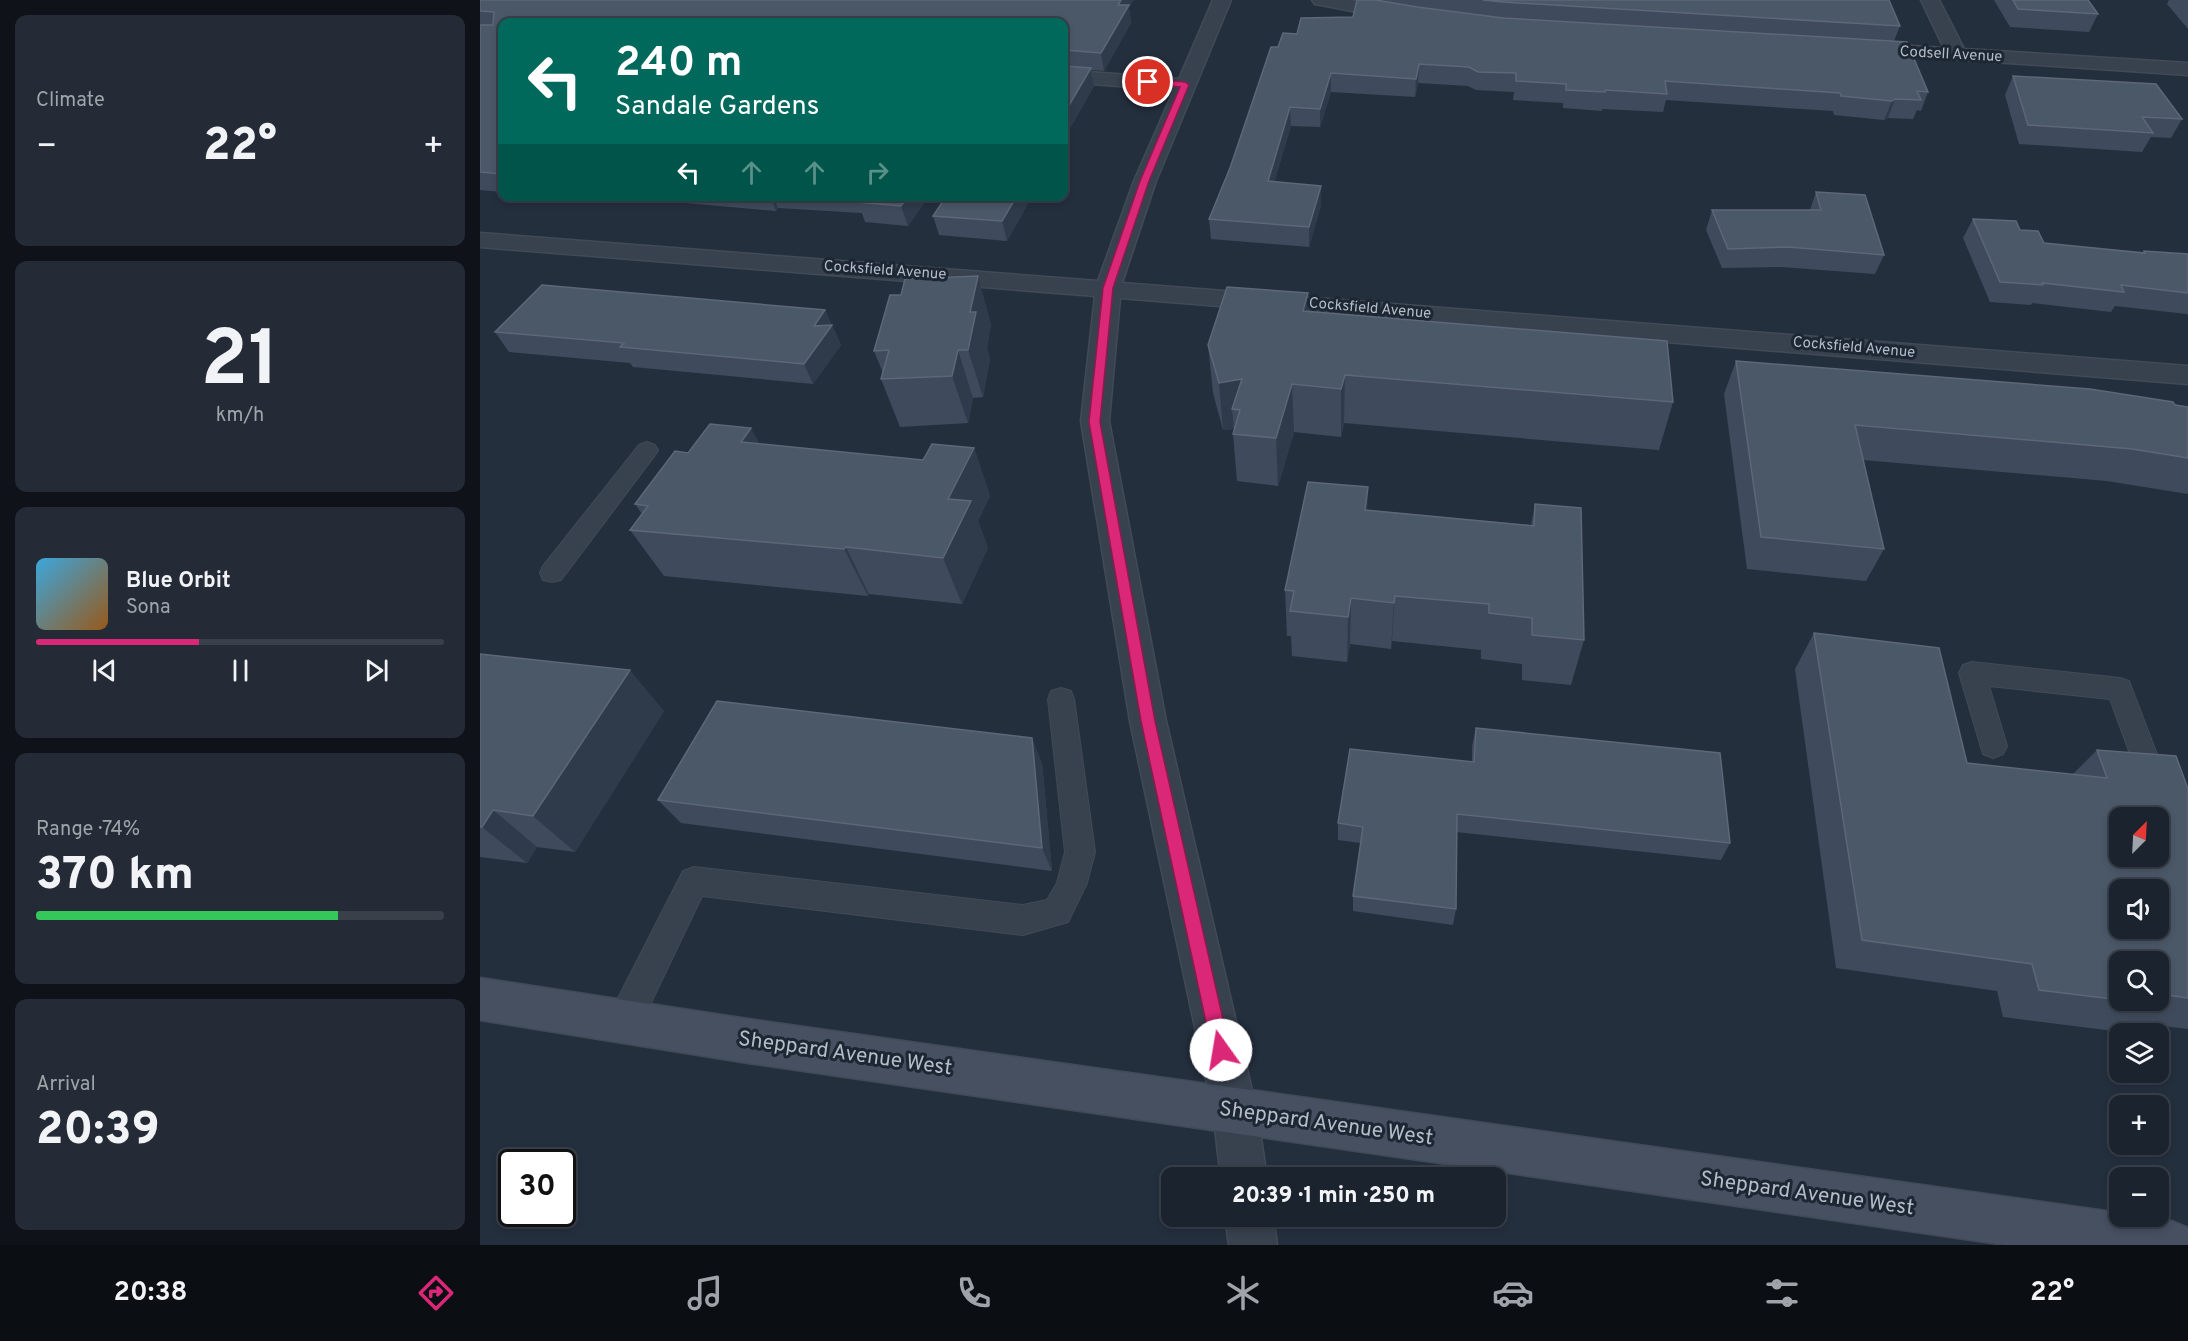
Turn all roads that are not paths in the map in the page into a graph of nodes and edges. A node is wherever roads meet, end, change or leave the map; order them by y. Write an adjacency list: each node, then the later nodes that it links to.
1 (1222, 0): 9 (street)
2 (1321, 0): 4 (street)
3 (1930, 0): 6 (street)
4 (1416, 18)
5 (1852, 49): 6 (street, Codsell Avenue)
6 (1958, 55): 7 (street, Codsell Avenue)
7 (2188, 69)
8 (1068, 76): 9 (street)
9 (1185, 85): 11 (street)
10 (480, 240): 11 (street, Cocksfield Avenue)
11 (1108, 288): 12 (street, Cocksfield Avenue); 20 (street)
12 (2188, 375)
13 (647, 450): 14 (lane)
14 (552, 573)
15 (1061, 699): 19 (lane)
16 (1993, 746): 17 (lane)
17 (2162, 807)
18 (480, 999): 19 (main road, Sheppard Avenue West)
19 (624, 1022): 20 (main road, Sheppard Avenue West)
20 (1235, 1112): 21 (street); 24 (main road, Sheppard Avenue West)
21 (1242, 1167)
22 (1251, 1227): 23 (street)
23 (1253, 1245)
24 (2172, 1245)

